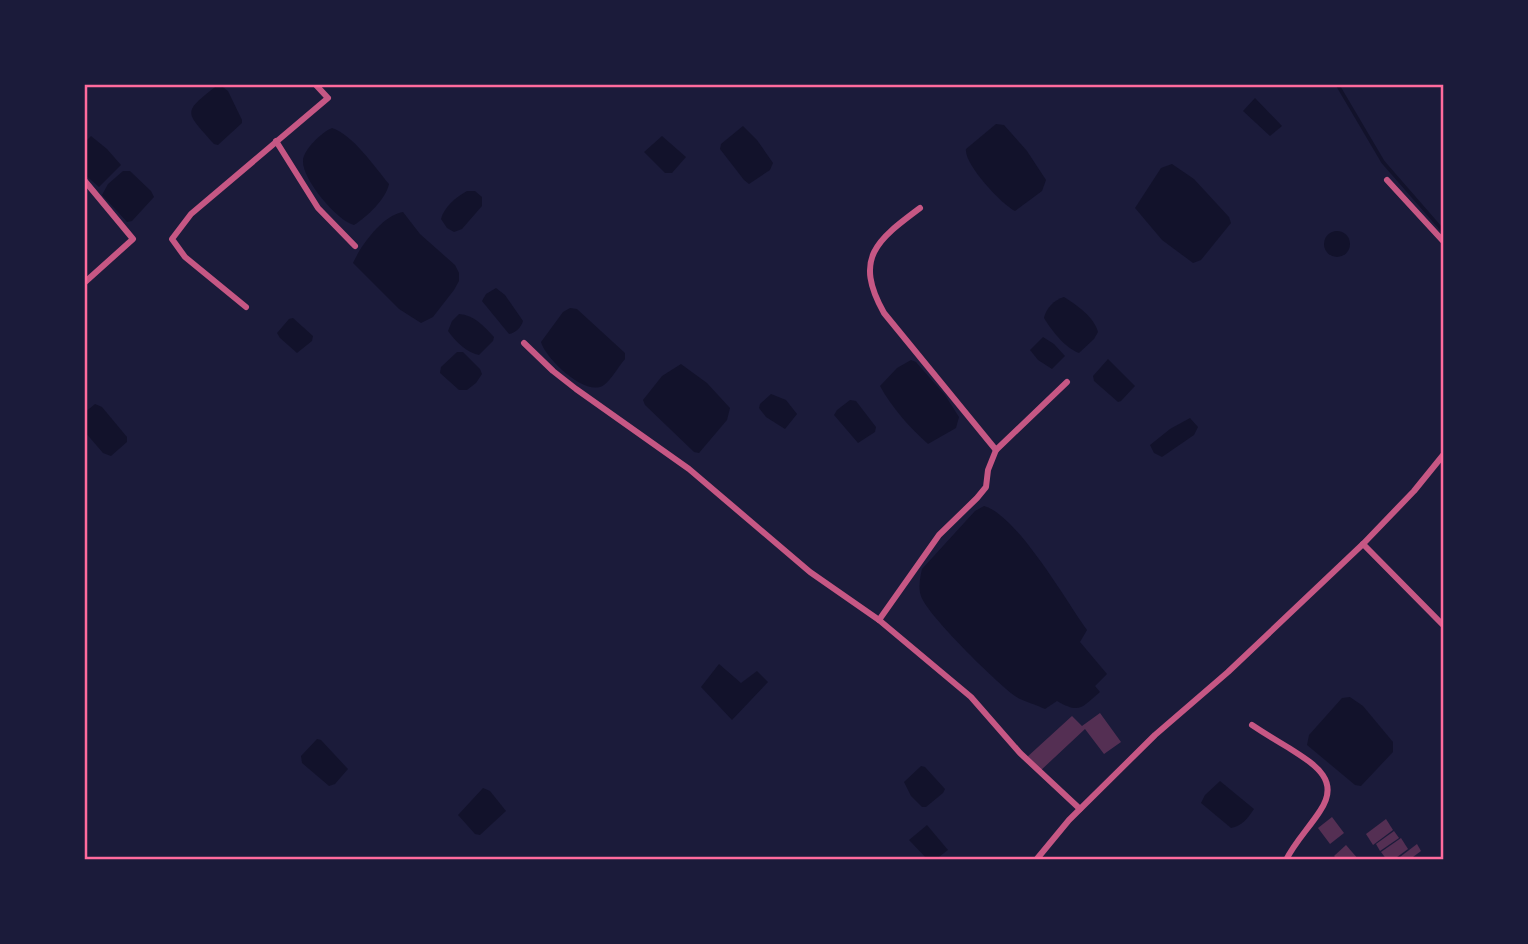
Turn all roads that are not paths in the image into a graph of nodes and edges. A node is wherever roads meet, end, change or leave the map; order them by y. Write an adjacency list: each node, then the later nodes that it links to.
1 (315, 84): 2 (street)
2 (276, 141): 7 (street); 9 (street)
3 (84, 180): 8 (street)
4 (1387, 180): 6 (street)
5 (919, 208): 12 (street)
6 (1444, 242)
7 (355, 246)
8 (84, 284)
9 (246, 307)
10 (524, 343): 15 (street)
11 (1068, 382): 12 (street)
12 (996, 450): 15 (street)
13 (1444, 454): 14 (street)
14 (1363, 544): 16 (street); 18 (street)
15 (879, 620): 18 (street)
16 (1444, 625)
17 (1252, 725): 20 (street)
18 (1080, 809): 19 (street)
19 (1036, 860)
20 (1286, 860)

